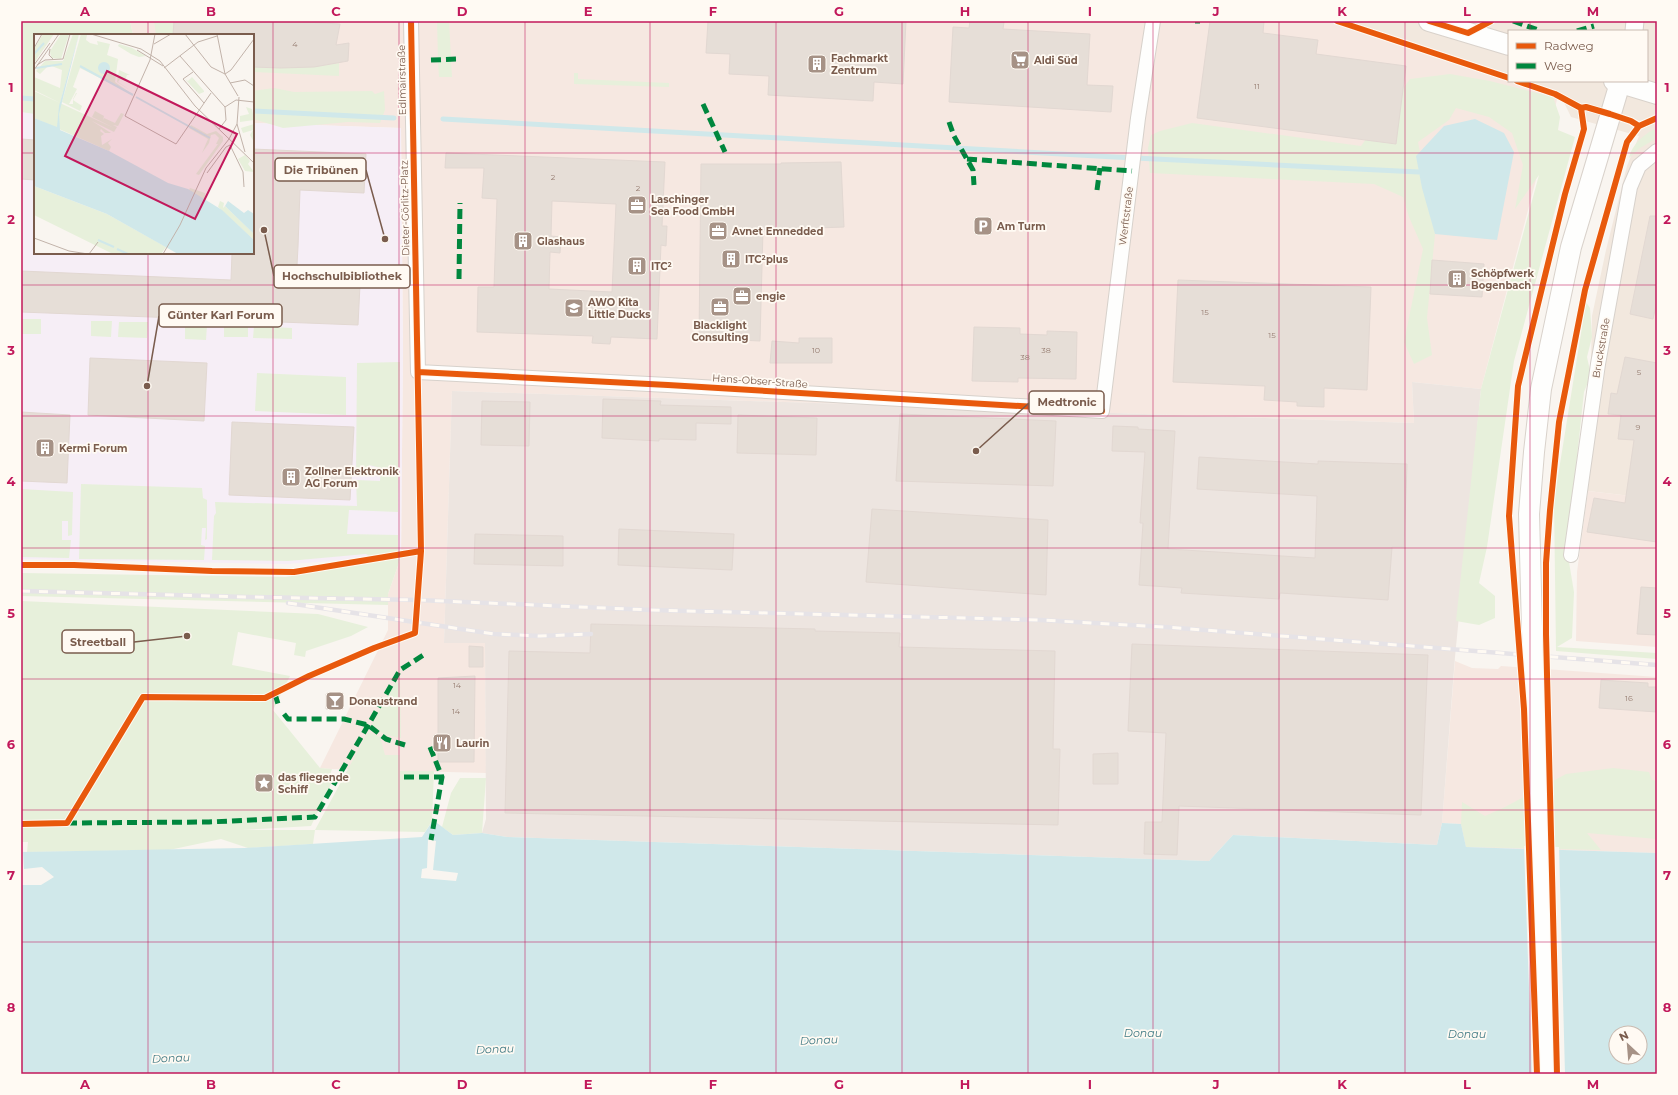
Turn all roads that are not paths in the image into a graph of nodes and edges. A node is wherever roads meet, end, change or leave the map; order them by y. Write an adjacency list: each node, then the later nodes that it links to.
1 (411, 21): 8 (street, Edlmairstraße)
2 (1153, 21): 11 (street, Werftstraße)
3 (1429, 21): 4 (main road)
4 (1471, 27): 5 (main road)
5 (1508, 46)
6 (1618, 82): 7 (main road); 13 (main road, bridge)
7 (1657, 94)
8 (413, 138): 10 (street, Dieter-Görlitz-Platz)
9 (1657, 151): 12 (street, Bruckstraße)
10 (418, 372): 11 (street, Hans-Obser-Straße)
11 (1102, 411)
12 (1571, 555)
13 (1547, 1074)

